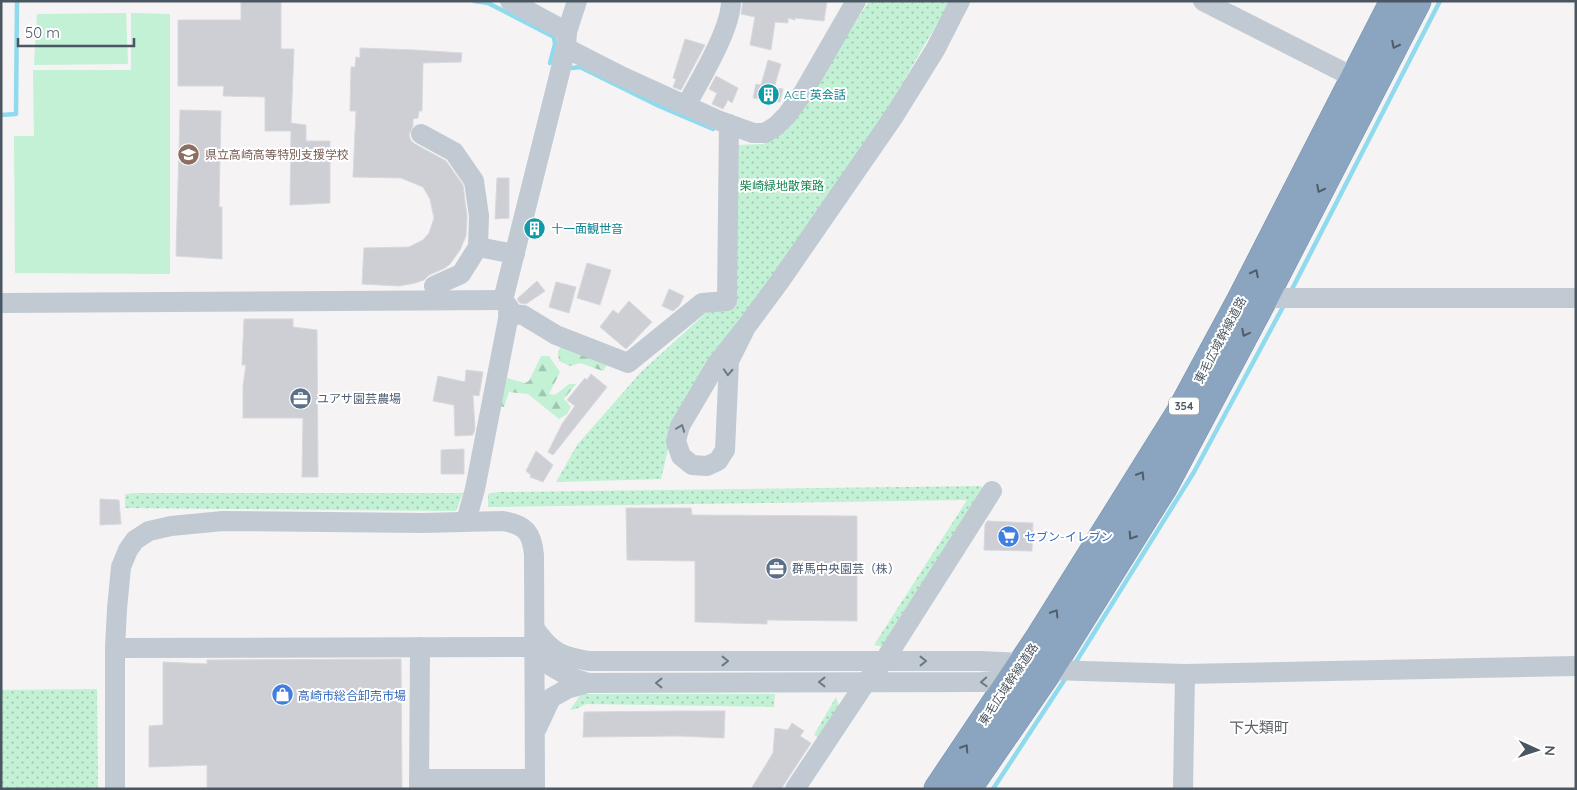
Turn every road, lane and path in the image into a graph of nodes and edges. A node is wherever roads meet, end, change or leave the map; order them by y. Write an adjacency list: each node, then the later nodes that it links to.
1 (510, 1): 9 (street)
2 (577, 1): 9 (street)
3 (731, 1): 11 (street)
4 (856, 1): 12 (street)
5 (960, 1): 21 (street)
6 (1203, 1): 10 (street)
7 (1394, 1): 10 (highway, 東毛広域幹線道路 / 354)
8 (1417, 1): 17 (highway, 東毛広域幹線道路 / 354, one-way to 17)
9 (567, 40): 11 (street); 15 (street)
10 (1354, 78): 31 (highway, 東毛広域幹線道路 / 354, one-way to 10)
11 (686, 106): 12 (street)
12 (729, 124): 20 (street)
13 (421, 134): 14 (street)
14 (478, 247): 15 (street); 16 (street)
15 (515, 254): 20 (street)
16 (434, 286)
17 (1264, 298): 18 (street); 30 (highway, 東毛広域幹線道路 / 354, one-way to 30)
18 (1576, 298)
19 (1, 302): 20 (street)
20 (506, 307): 23 (street)
21 (746, 327): 21 (street, one-way to 21)
22 (992, 491): 28 (street)
23 (466, 521): 24 (street); 26 (street)
24 (535, 638): 25 (street); 27 (street); 32 (street); 36 (street)
25 (420, 647): 26 (street); 38 (street)
26 (115, 648): 40 (street)
27 (589, 661): 28 (street, one-way to 28); 32 (street)
28 (884, 661): 31 (street, one-way to 31); 34 (street)
29 (1576, 666): 33 (street)
30 (1049, 670): 31 (street); 33 (street); 43 (highway, 東毛広域幹線道路 / 354)
31 (1017, 671): 34 (street, one-way to 34); 42 (highway, 東毛広域幹線道路 / 354, one-way to 31)
32 (561, 672): 35 (street); 36 (street)
33 (1185, 674): 44 (street)
34 (866, 682): 35 (street, one-way to 35); 41 (street)
35 (588, 683): 37 (street)
36 (535, 694): 37 (street)
37 (535, 731): 39 (street)
38 (420, 784): 39 (street)
39 (535, 784)
40 (115, 789)
41 (796, 789)
42 (938, 789)
43 (966, 789)
44 (1183, 789)

